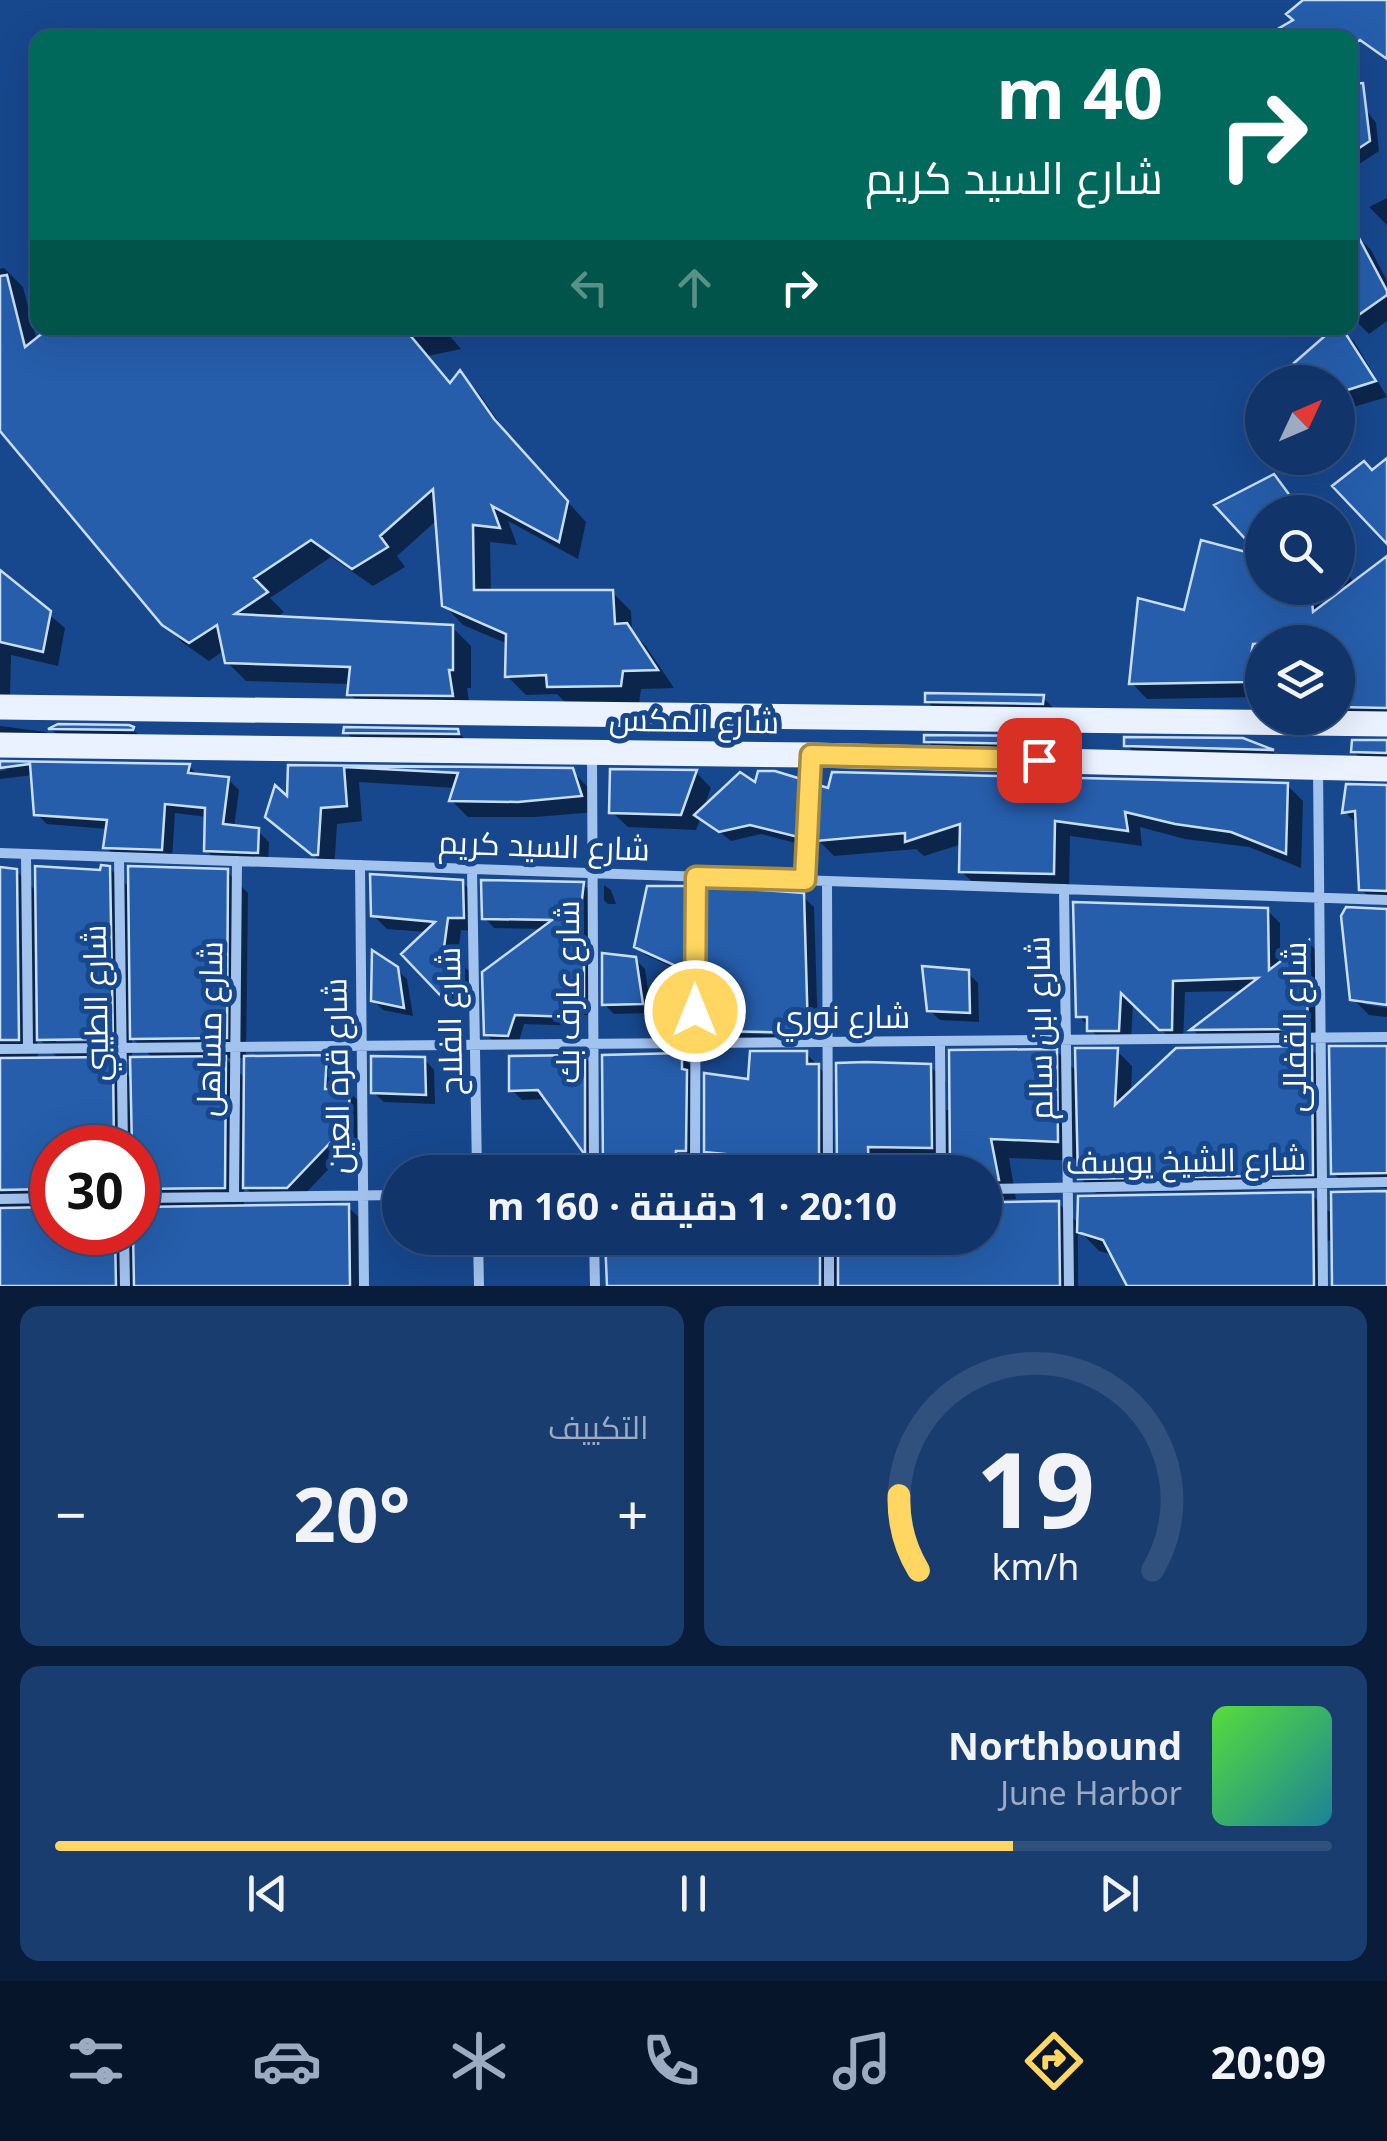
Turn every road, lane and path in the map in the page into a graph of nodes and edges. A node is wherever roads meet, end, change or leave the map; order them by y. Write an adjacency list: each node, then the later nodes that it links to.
1 (0, 708): 2 (main road, شارع المكس)
2 (1387, 724)
3 (0, 745): 4 (main road, شارع المكس)
4 (592, 752): 5 (main road, شارع المكس); 14 (street, شارع عارف بك)
5 (811, 755): 6 (main road, شارع المكس); 16 (street)
6 (1318, 768): 7 (main road, شارع المكس); 19 (street, شارع القفالى)
7 (1387, 769)
8 (0, 853): 9 (street, شارع السيد كريم)
9 (26, 854): 10 (street, شارع السيد كريم); 32 (street)
10 (119, 857): 11 (street, شارع السيد كريم); 33 (street, شارع الطيبي)
11 (237, 861): 12 (street, شارع السيد كريم); 30 (street, شارع مساهل)
12 (360, 865): 13 (street, شارع السيد كريم); 29 (street, شارع قره العين)
13 (472, 869): 14 (street, شارع السيد كريم); 28 (street, شارع الفلاح)
14 (592, 873): 15 (street, شارع السيد كريم); 26 (street, شارع عارف بك)
15 (696, 877): 16 (street, شارع السيد كريم); 27 (street)
16 (805, 880): 17 (street, شارع السيد كريم)
17 (827, 881): 18 (street, شارع السيد كريم); 25 (street)
18 (1064, 889): 19 (street, شارع السيد كريم); 23 (street, شارع ابن سالم)
19 (1319, 898): 20 (street, شارع السيد كريم); 21 (street, شارع القفالى)
20 (1387, 900)
21 (1321, 1038): 22 (street, شارع نوري); 23 (street, شارع نوري); 41 (street, شارع القفالى)
22 (1387, 1038)
23 (1066, 1041): 24 (street, شارع نوري); 42 (street, شارع ابن سالم)
24 (940, 1042): 25 (street, شارع نوري); 39 (street)
25 (828, 1043): 27 (street, شارع نوري); 38 (street)
26 (594, 1044): 27 (street, شارع نوري); 28 (street, شارع نوري); 36 (street, شارع عارف بك)
27 (695, 1044): 37 (street)
28 (476, 1045): 29 (street, شارع نوري); 35 (street, شارع الفلاح)
29 (362, 1046): 30 (street, شارع نوري); 44 (street, شارع قره العين)
30 (235, 1047): 33 (street, شارع نوري); 46 (street, شارع مساهل)
31 (0, 1048): 32 (street, شارع نوري)
32 (28, 1048): 33 (street, شارع نوري)
33 (122, 1048): 34 (street, شارع الطيبي)
34 (123, 1125)
35 (478, 1155)
36 (594, 1155)
37 (695, 1155)
38 (828, 1155)
39 (941, 1155)
40 (1387, 1182): 41 (street, شارع الشيخ يوسف)
41 (1322, 1183): 42 (street, شارع الشيخ يوسف); 60 (street, شارع القفالى)
42 (1067, 1188): 43 (street, شارع الشيخ يوسف); 59 (street, شارع ابن سالم)
43 (1002, 1189)
44 (363, 1195): 45 (street); 46 (street); 55 (street, شارع قره العين)
45 (382, 1195)
46 (234, 1197): 48 (street)
47 (30, 1198): 49 (street)
48 (160, 1198)
49 (0, 1199)
50 (124, 1255): 54 (street)
51 (478, 1255): 56 (street)
52 (594, 1255): 57 (street)
53 (828, 1255): 58 (street)
54 (125, 1286)
55 (364, 1286)
56 (479, 1286)
57 (594, 1286)
58 (829, 1286)
59 (1068, 1286)
60 (1322, 1286)

